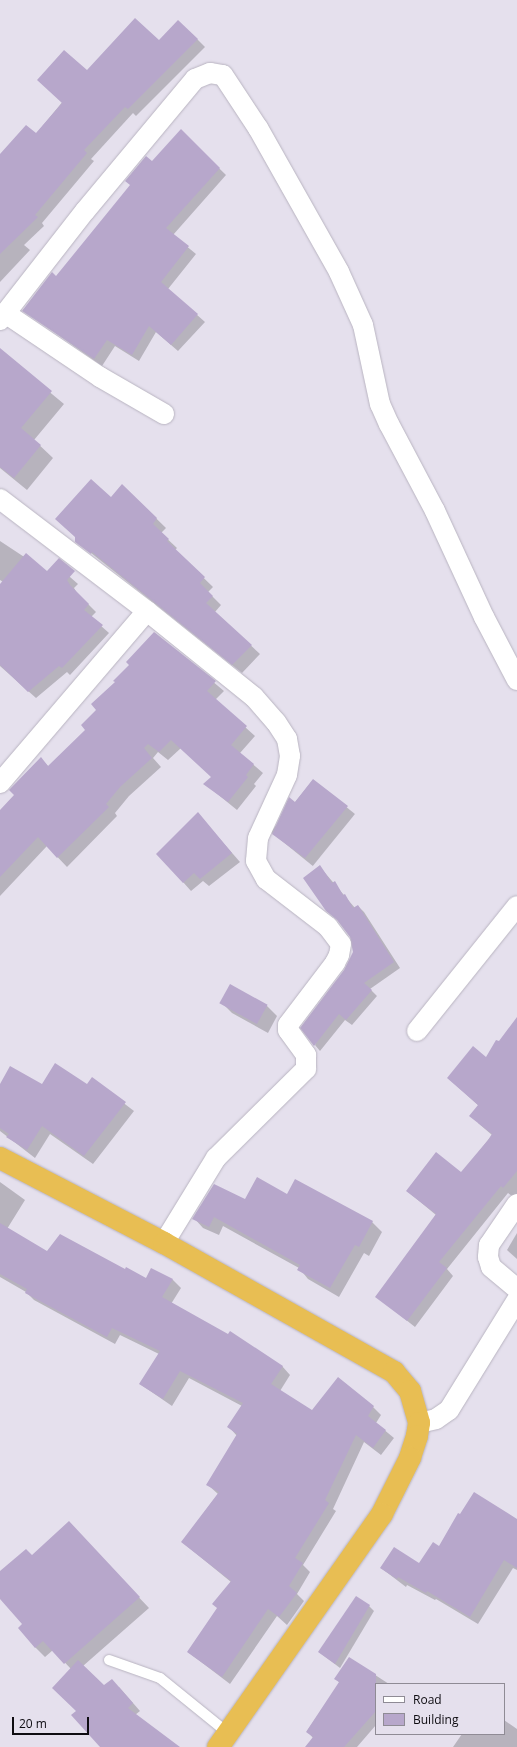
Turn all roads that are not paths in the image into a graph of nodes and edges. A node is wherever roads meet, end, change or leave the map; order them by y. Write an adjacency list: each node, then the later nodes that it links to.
1 (3, 317): 2 (street); 5 (street)
2 (164, 414)
3 (0, 499): 4 (street)
4 (148, 612): 6 (street); 11 (street)
5 (517, 680)
6 (0, 783)
7 (517, 906): 8 (street)
8 (417, 1031)
9 (0, 1158): 11 (highway)
10 (517, 1204): 12 (street)
11 (164, 1242): 14 (highway)
12 (517, 1289)
13 (517, 1300): 14 (street)
14 (419, 1423): 16 (highway)
15 (109, 1660): 16 (lane)
16 (223, 1740)

